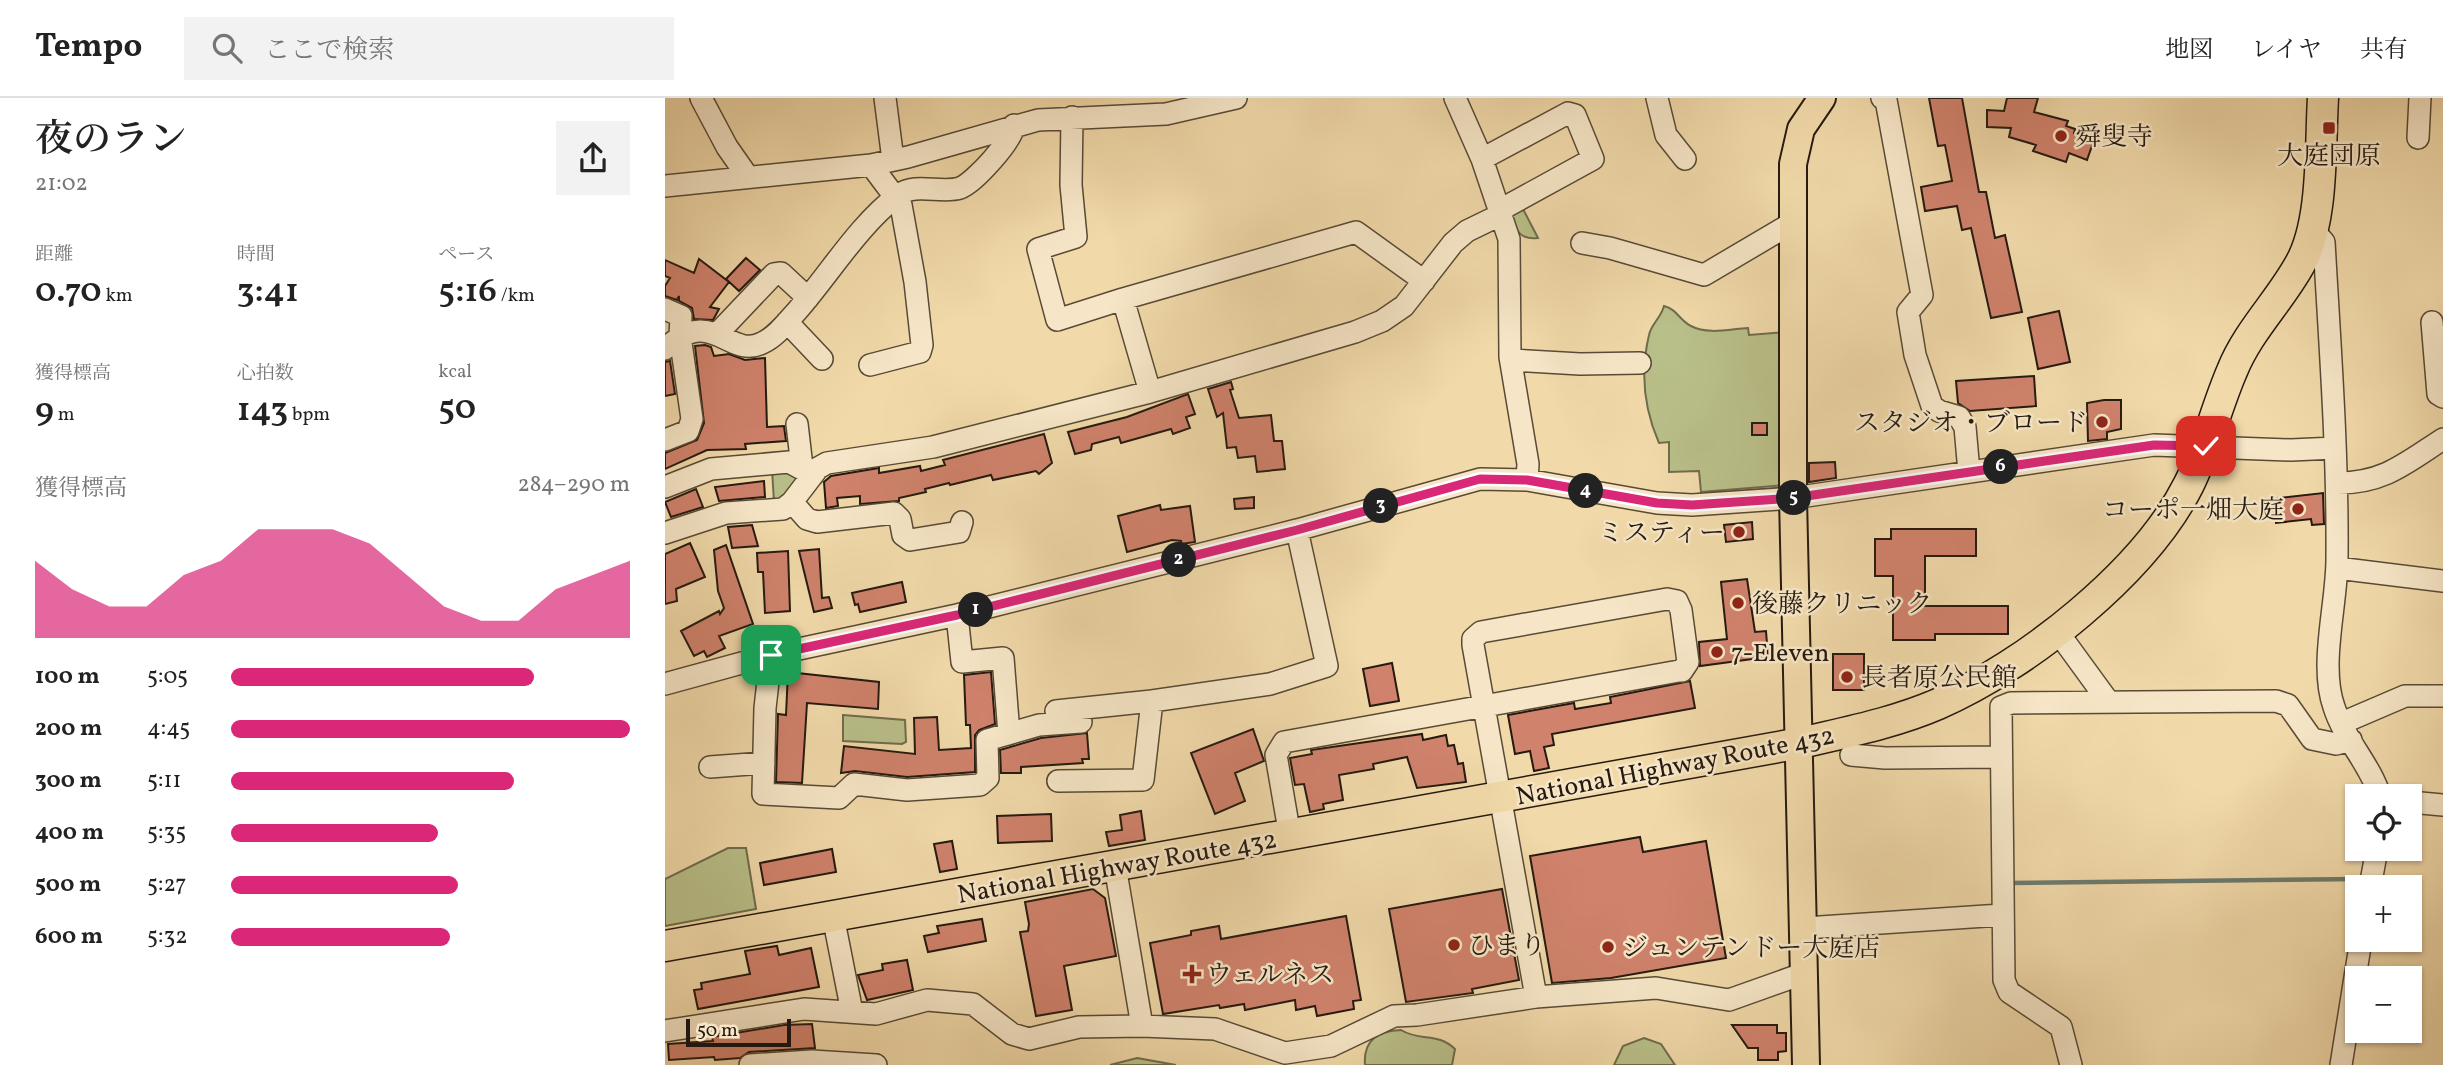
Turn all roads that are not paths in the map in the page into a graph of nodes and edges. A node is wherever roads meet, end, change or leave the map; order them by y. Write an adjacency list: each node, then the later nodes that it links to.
1 (701, 98): 17 (street)
2 (885, 98): 15 (street)
3 (1236, 98): 10 (street)
4 (1455, 98): 13 (street)
5 (1657, 98): 14 (street)
6 (1882, 98): 44 (street)
7 (2323, 98): 22 (highway, National Highway Route 432)
8 (2420, 98): 12 (street)
9 (1816, 99): 21 (main road)
10 (1072, 117): 11 (street); 26 (street)
11 (1014, 125): 15 (street); 19 (street)
12 (2418, 138)
13 (1482, 159): 20 (street); 20 (street)
14 (1685, 159)
15 (893, 160): 16 (street)
16 (871, 164): 17 (street); 19 (street)
17 (748, 177): 18 (street)
18 (665, 186)
19 (896, 197): 25 (street); 35 (street)
20 (1501, 212): 24 (street); 33 (street)
21 (1792, 223): 23 (street); 48 (main road)
22 (2313, 230): 41 (highway, National Highway Route 432); 42 (street)
23 (1582, 243)
24 (1424, 281): 26 (street); 36 (street)
25 (808, 298): 28 (street); 30 (street)
26 (1123, 299): 36 (street)
27 (665, 309): 31 (street)
28 (787, 322): 30 (street); 32 (street)
29 (2433, 323): 37 (street)
30 (718, 333): 31 (street)
31 (672, 342): 40 (street)
32 (822, 359)
33 (1511, 360): 34 (street); 45 (street)
34 (1640, 363)
35 (870, 365)
36 (1150, 392): 43 (street)
37 (2443, 397)
38 (797, 424): 43 (street)
39 (2443, 439): 46 (street)
40 (665, 440)
41 (2206, 446): 42 (street); 44 (street); 56 (highway, National Highway Route 432)
42 (2335, 448): 46 (street)
43 (807, 471): 47 (street); 49 (street)
44 (1969, 472): 48 (street)
45 (1527, 480): 48 (street); 51 (street)
46 (2338, 483): 53 (street)
47 (665, 487)
48 (1793, 498): 67 (main road)
49 (792, 502): 50 (street); 52 (street)
50 (962, 522)
51 (1297, 530): 55 (street); 60 (street)
52 (665, 533)
53 (2337, 568): 54 (street); 65 (street)
54 (2443, 581)
55 (957, 615): 57 (street); 66 (street)
56 (2057, 631): 61 (street); 67 (highway, National Highway Route 432)
57 (771, 655): 58 (street); 70 (street)
58 (665, 684)
59 (2443, 696): 65 (street)
60 (1152, 701): 63 (street); 72 (street)
61 (2108, 701): 65 (street); 69 (street)
62 (1483, 706): 62 (street); 74 (street); 77 (street)
63 (1028, 713)
64 (1081, 722): 66 (street)
65 (2347, 732): 73 (street)
66 (1010, 734): 70 (street)
67 (1801, 743): 74 (highway, National Highway Route 432); 81 (main road)
68 (1851, 755): 69 (street)
69 (1999, 757): 79 (street)
70 (764, 763): 71 (street)
71 (710, 766)
72 (1059, 781)
73 (2375, 784)
74 (1500, 798): 77 (highway, National Highway Route 432); 85 (street)
75 (2422, 803): 76 (street)
76 (2443, 805)
77 (1290, 835): 78 (highway, National Highway Route 432)
78 (1115, 866): 80 (highway, National Highway Route 432); 87 (street)
79 (2001, 915): 81 (street); 94 (street)
80 (834, 916): 82 (highway, National Highway Route 432); 86 (street)
81 (1805, 928): 84 (main road)
82 (665, 946)
83 (2359, 952): 95 (street)
84 (1805, 973): 85 (street); 93 (main road)
85 (1537, 997): 87 (street)
86 (852, 1013): 87 (street); 88 (street)
87 (1142, 1026)
88 (665, 1031)
89 (812, 1063): 90 (street); 92 (street)
90 (771, 1064): 91 (street)
91 (750, 1065)
92 (876, 1065)
93 (1806, 1065)
94 (2071, 1065)
95 (2341, 1065)

